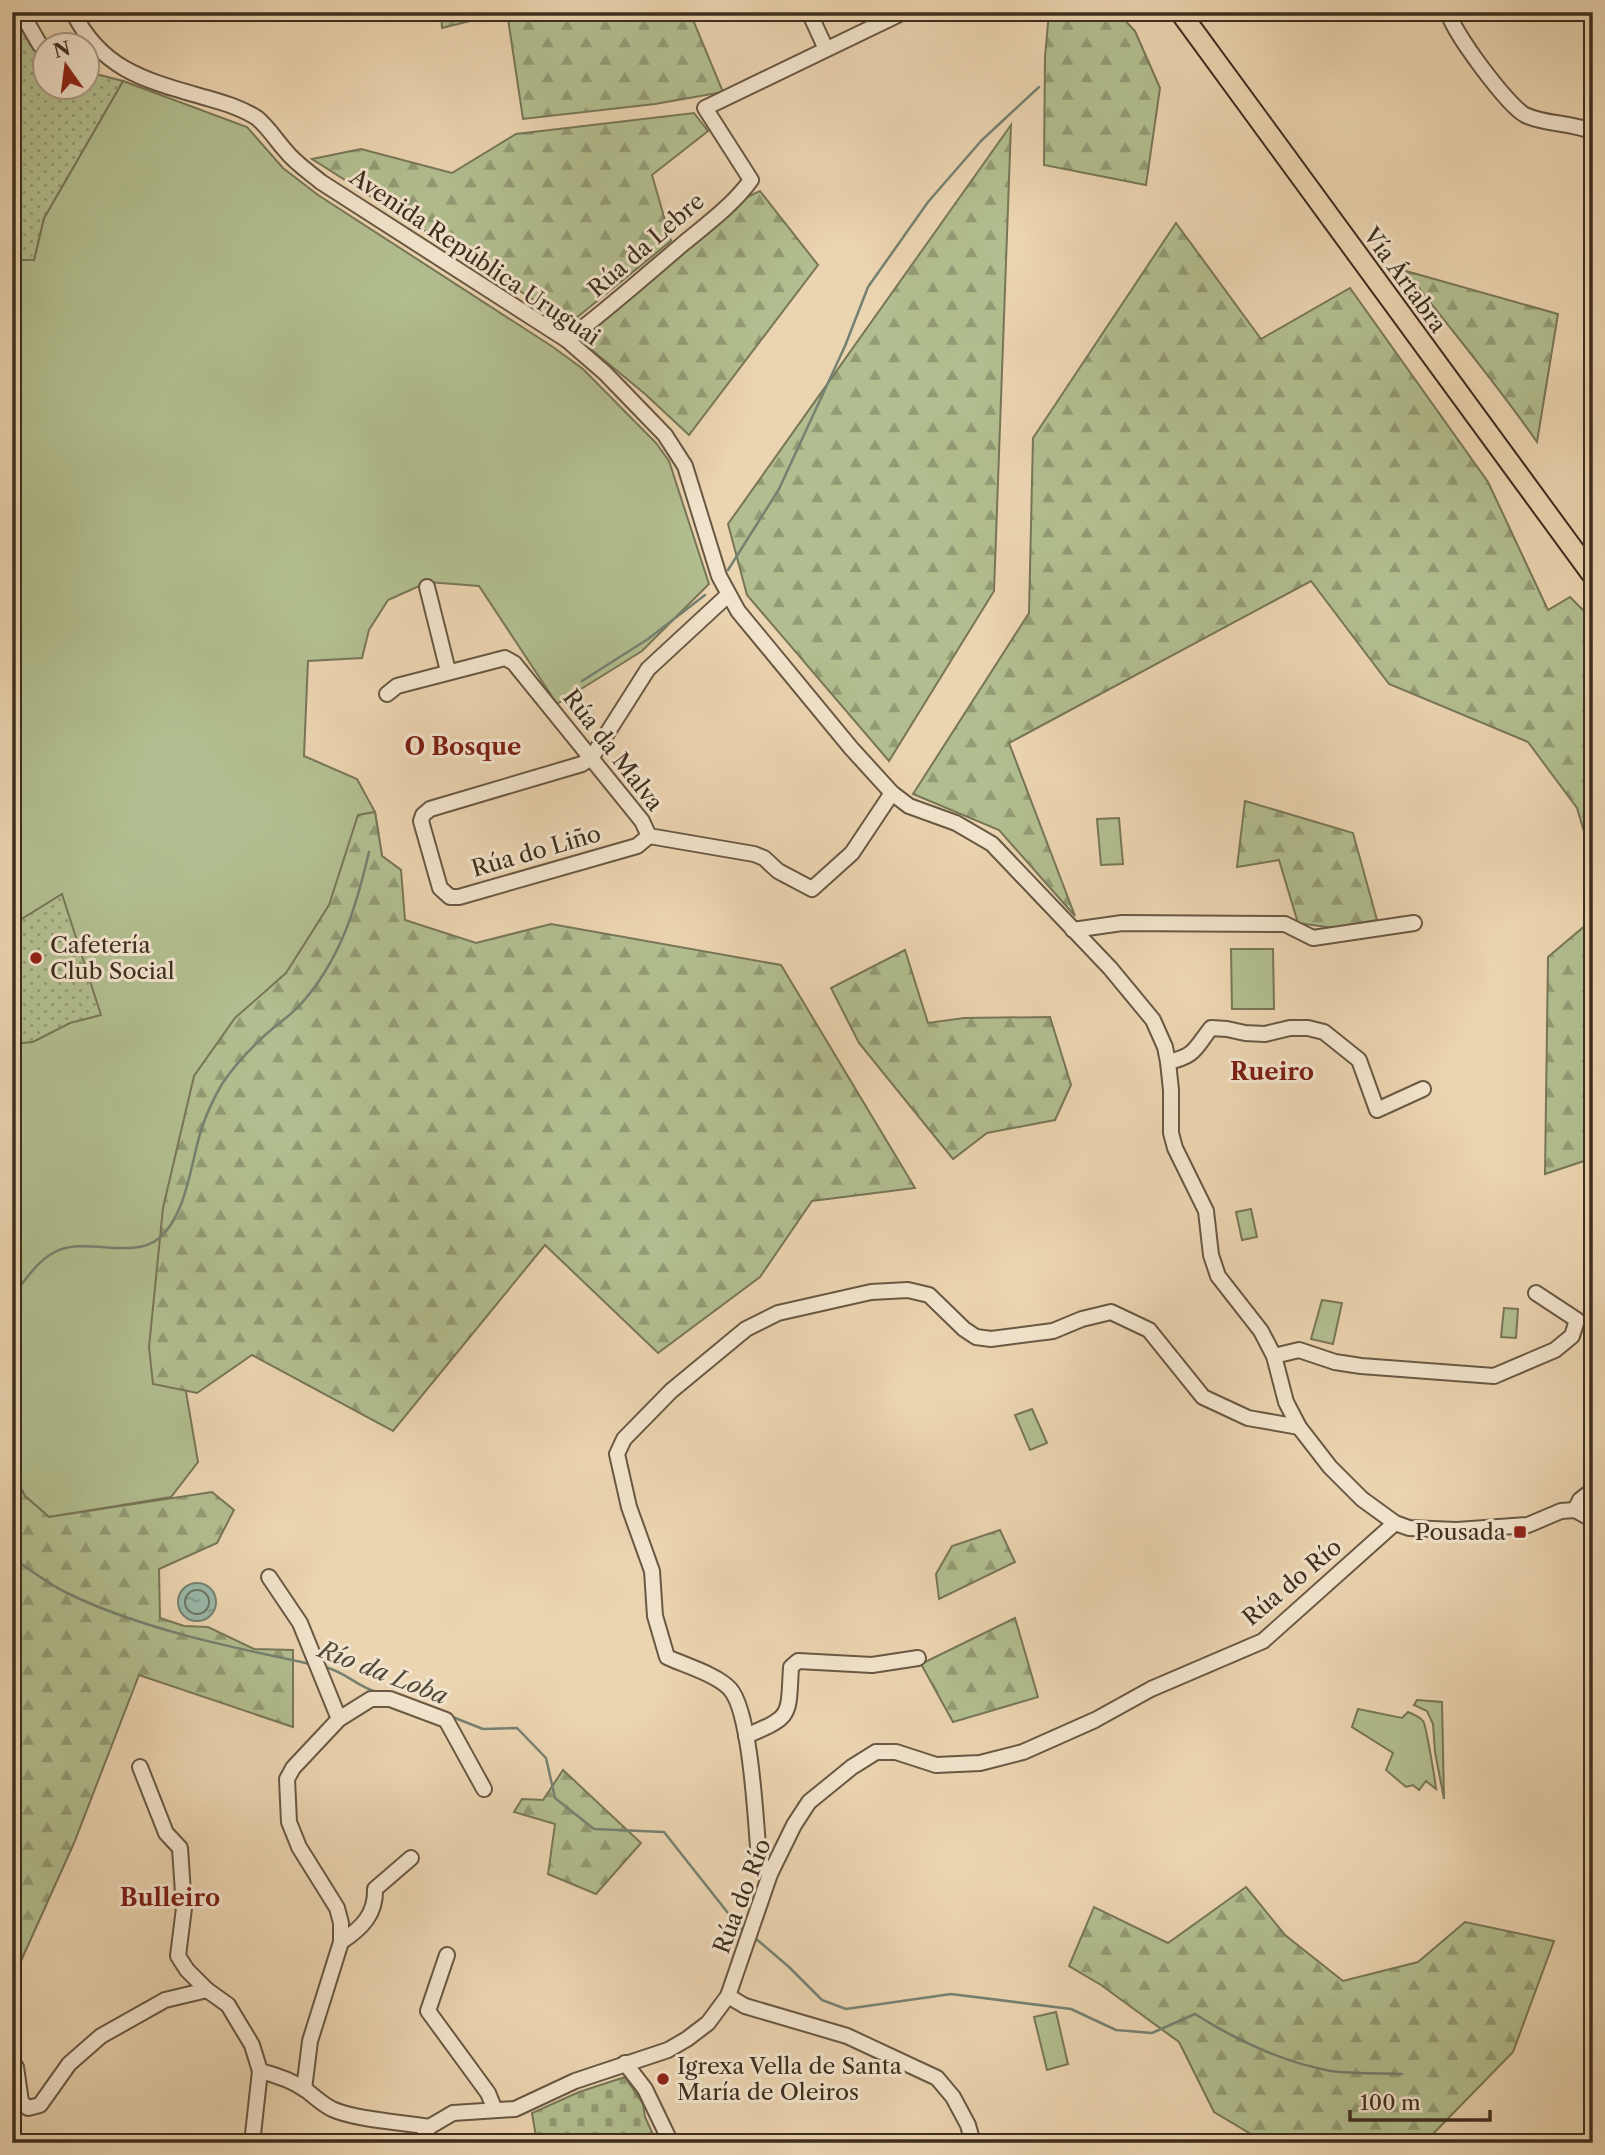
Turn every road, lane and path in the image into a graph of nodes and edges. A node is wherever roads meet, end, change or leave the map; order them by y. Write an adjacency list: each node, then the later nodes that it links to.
1 (21, 12): 8 (street)
2 (73, 12): 9 (street, Avenida República Uruguai)
3 (809, 12): 10 (street)
4 (904, 12): 10 (street)
5 (1180, 12): 14 (highway, Vía Ártabra)
6 (1433, 12): 7 (street)
7 (1449, 13): 12 (street)
8 (32, 32)
9 (82, 32)
10 (826, 49): 13 (street, Rúa da Lebre)
11 (102, 56): 13 (street, Avenida República Uruguai)
12 (1593, 132)
13 (566, 341): 16 (street, Avenida República Uruguai)
14 (1593, 576)
15 (427, 587): 17 (street)
16 (728, 595): 19 (street); 20 (street, Avenida República Uruguai)
17 (448, 671): 18 (street, Rúa da Malva); 19 (street, Rúa da Malva)
18 (387, 694)
19 (592, 757): 21 (street, Rúa da Malva); 21 (street, Rúa do Liño)
20 (892, 793): 21 (street, Rúa da Malva); 23 (street, Avenida República Uruguai)
21 (649, 836)
22 (1414, 923): 23 (street)
23 (1073, 930): 24 (street, Avenida República Uruguai)
24 (1168, 1062): 25 (street); 27 (street, Avenida República Uruguai)
25 (1423, 1089)
26 (1536, 1293): 27 (street)
27 (1274, 1356): 28 (street, Avenida República Uruguai)
28 (1299, 1427): 32 (street, Avenida República Uruguai); 36 (street)
29 (1593, 1490): 30 (street)
30 (1575, 1510): 31 (street); 32 (street, Avenida República Uruguai)
31 (1593, 1520)
32 (1395, 1523): 40 (street, Rúa do Río)
33 (269, 1577): 35 (street)
34 (918, 1658): 36 (street)
35 (339, 1719): 38 (street); 41 (street)
36 (746, 1736): 40 (street)
37 (140, 1767): 43 (street)
38 (484, 1789)
39 (411, 1858): 41 (street)
40 (770, 1874): 44 (street, Rúa do Río)
41 (341, 1942): 48 (street)
42 (446, 1955): 49 (street)
43 (207, 1990): 45 (street); 47 (street)
44 (728, 1996): 46 (street, Rúa do Río); 54 (street)
45 (12, 2062)
46 (625, 2063): 49 (street, Rúa do Río); 53 (street)
47 (260, 2071): 48 (street); 51 (street)
48 (304, 2089): 50 (street)
49 (495, 2110): 50 (street, Rúa do Río)
50 (429, 2127): 52 (street)
51 (252, 2143)
52 (420, 2143)
53 (671, 2143)
54 (973, 2143)

